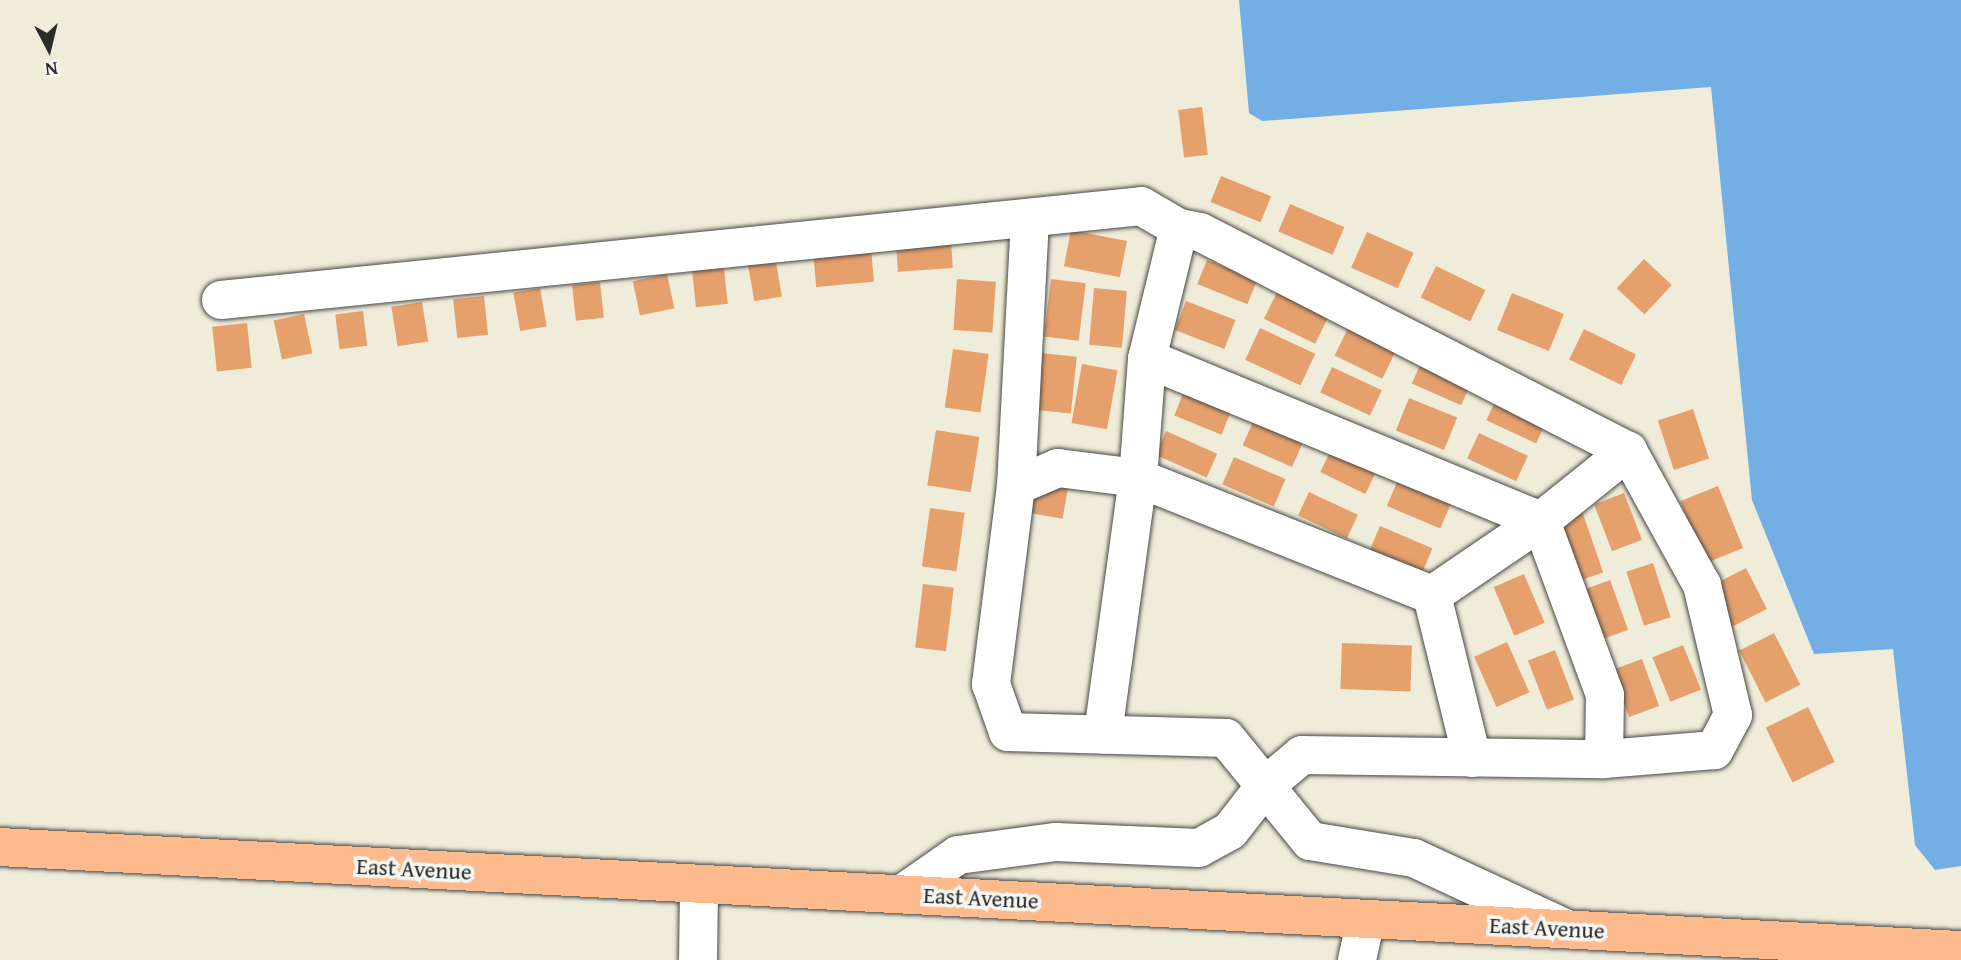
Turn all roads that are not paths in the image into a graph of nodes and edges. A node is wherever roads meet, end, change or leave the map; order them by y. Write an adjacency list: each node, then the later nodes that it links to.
1 (1030, 218): 2 (street); 3 (street); 7 (street)
2 (1179, 228): 4 (street); 5 (street)
3 (221, 300)
4 (1147, 359): 6 (street); 8 (street)
5 (1628, 451): 8 (street); 12 (street)
6 (1138, 478): 7 (street); 9 (street); 10 (street)
7 (1016, 486): 10 (street)
8 (1541, 521): 9 (street); 12 (street)
9 (1432, 595): 11 (street)
10 (1103, 735): 13 (street)
11 (1472, 758): 12 (street); 13 (street)
12 (1604, 759)
13 (1265, 786): 16 (street); 18 (street)
14 (0, 847): 15 (main road, East Avenue)
15 (699, 884): 16 (main road, East Avenue); 20 (street)
16 (902, 894): 17 (main road, East Avenue)
17 (1366, 919): 18 (main road, East Avenue); 21 (street)
18 (1567, 929): 19 (main road, East Avenue)
19 (1961, 950)
20 (698, 960)
21 (1357, 960)

